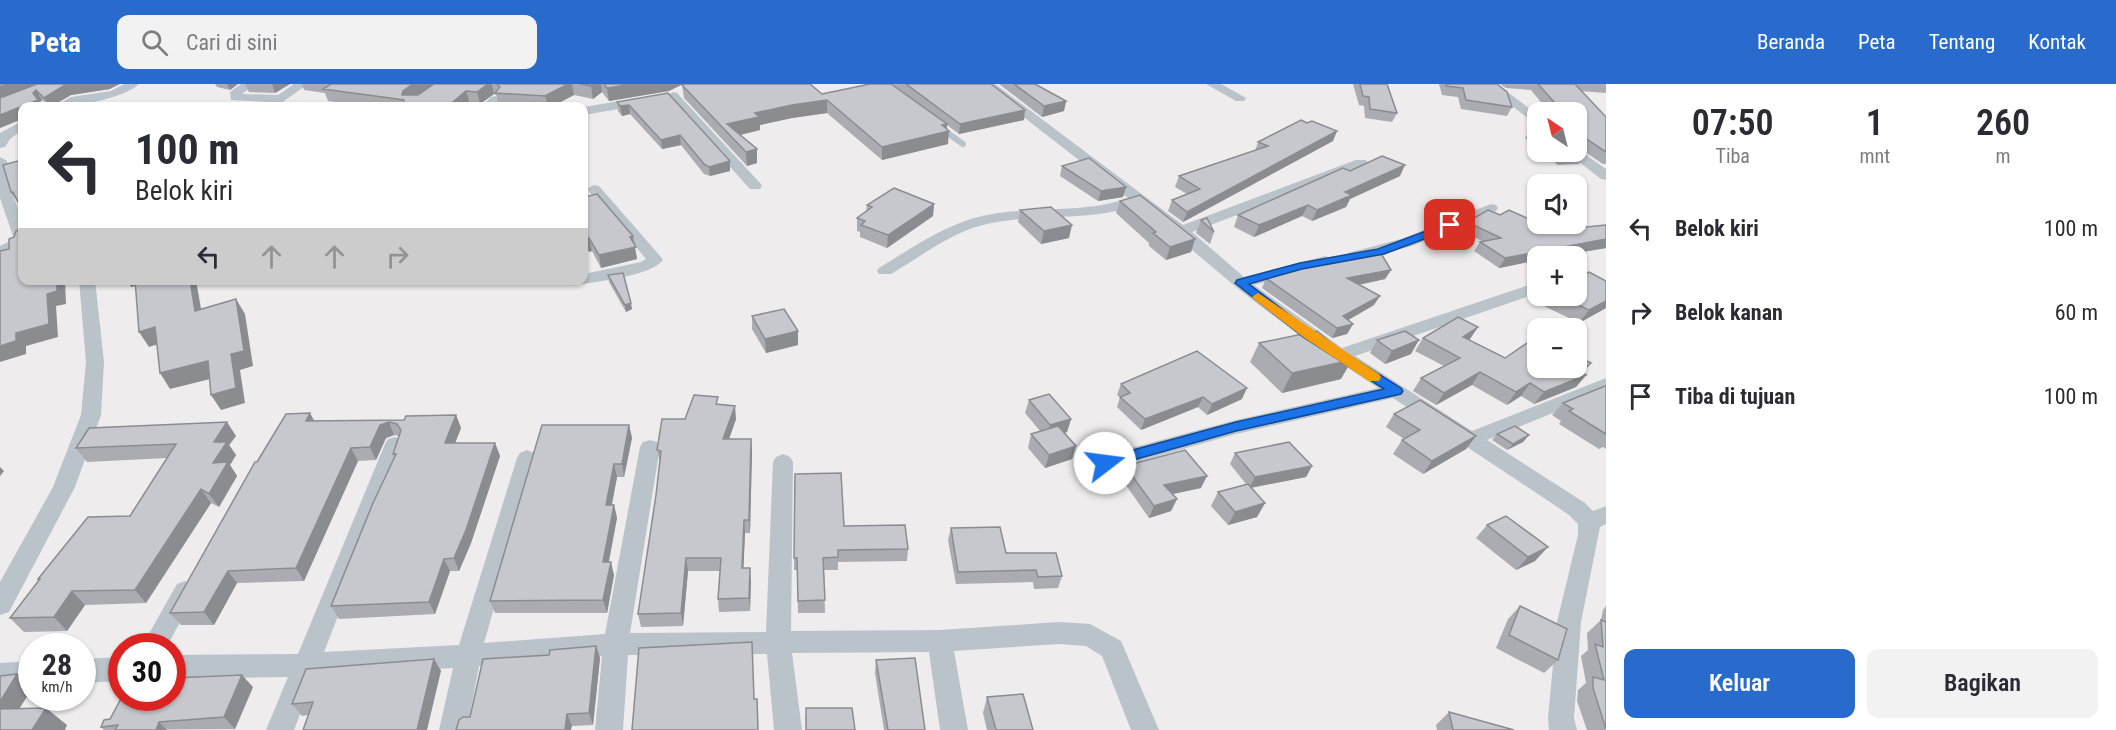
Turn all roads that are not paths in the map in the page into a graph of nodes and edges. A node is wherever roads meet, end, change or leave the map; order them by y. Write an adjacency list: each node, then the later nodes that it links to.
1 (133, 84): 8 (street)
2 (250, 84): 9 (street)
3 (302, 84): 10 (street)
4 (987, 84): 23 (street)
5 (1212, 84): 7 (street)
6 (1490, 84): 12 (street)
7 (1240, 98)
8 (70, 102)
9 (268, 102)
10 (276, 102)
11 (588, 110): 21 (street)
12 (1527, 113)
13 (936, 124): 16 (lane)
14 (18, 128): 15 (street)
15 (0, 144)
16 (963, 144)
17 (0, 161): 25 (street)
18 (1587, 161): 20 (street)
19 (1361, 163): 26 (street)
20 (1606, 176)
21 (755, 186)
22 (594, 189): 30 (street)
23 (1139, 199): 26 (street); 29 (street)
24 (1491, 208): 31 (street)
25 (18, 229)
26 (1180, 231): 31 (street)
27 (18, 243): 28 (street)
28 (0, 252)
29 (885, 271)
30 (588, 278)
31 (1241, 283): 34 (street)
32 (87, 285): 45 (street)
33 (1527, 291): 34 (street)
34 (1339, 356): 36 (street)
35 (1606, 384): 37 (street)
36 (1396, 391): 37 (street); 42 (street)
37 (1471, 439): 43 (street)
38 (395, 444): 51 (street)
39 (650, 447): 49 (street)
40 (526, 458): 50 (street)
41 (783, 462): 48 (street)
42 (1105, 463)
43 (1600, 519): 61 (street)
44 (195, 573): 46 (street)
45 (0, 605)
46 (161, 633)
47 (940, 641): 48 (street); 59 (street); 60 (street)
48 (778, 642): 49 (street); 58 (street)
49 (616, 644): 50 (street); 57 (street)
50 (468, 656): 51 (street); 56 (street)
51 (304, 665): 52 (street); 55 (street)
52 (186, 667)
53 (18, 674): 54 (street)
54 (0, 675)
55 (280, 730)
56 (453, 730)
57 (609, 730)
58 (788, 730)
59 (954, 730)
60 (1145, 730)
61 (1563, 730)

